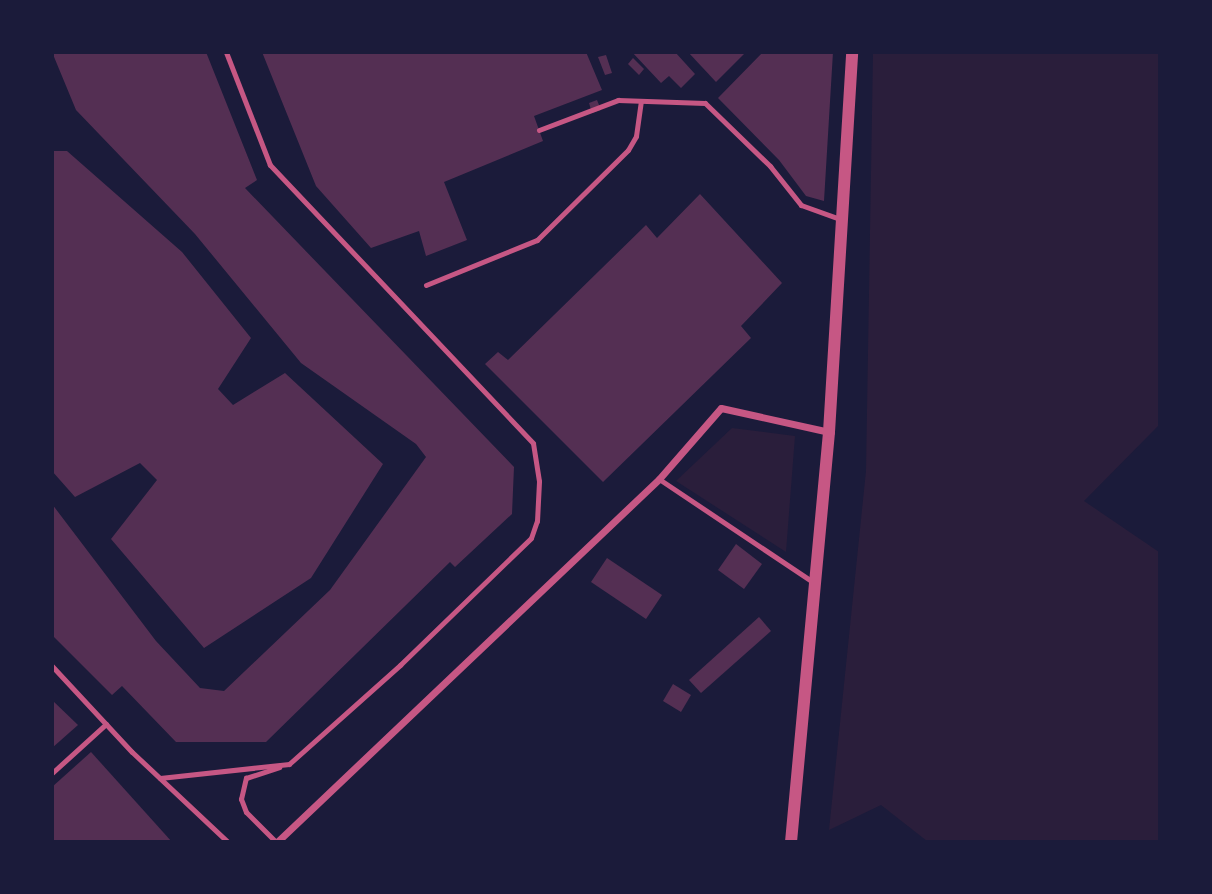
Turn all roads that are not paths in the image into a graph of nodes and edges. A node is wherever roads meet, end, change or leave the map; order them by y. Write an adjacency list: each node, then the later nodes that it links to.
1 (226, 52): 12 (lane)
2 (852, 52): 5 (street)
3 (641, 101): 4 (lane); 5 (lane); 6 (lane)
4 (539, 130)
5 (840, 219): 7 (street)
6 (426, 285)
7 (829, 432): 8 (street); 9 (street)
8 (659, 479): 9 (lane); 16 (street)
9 (813, 582): 17 (street)
10 (52, 666): 11 (lane)
11 (106, 724): 13 (lane); 14 (lane)
12 (289, 764): 14 (lane); 16 (lane)
13 (52, 773)
14 (160, 778): 15 (lane)
15 (228, 842)
16 (276, 842)
17 (791, 842)

